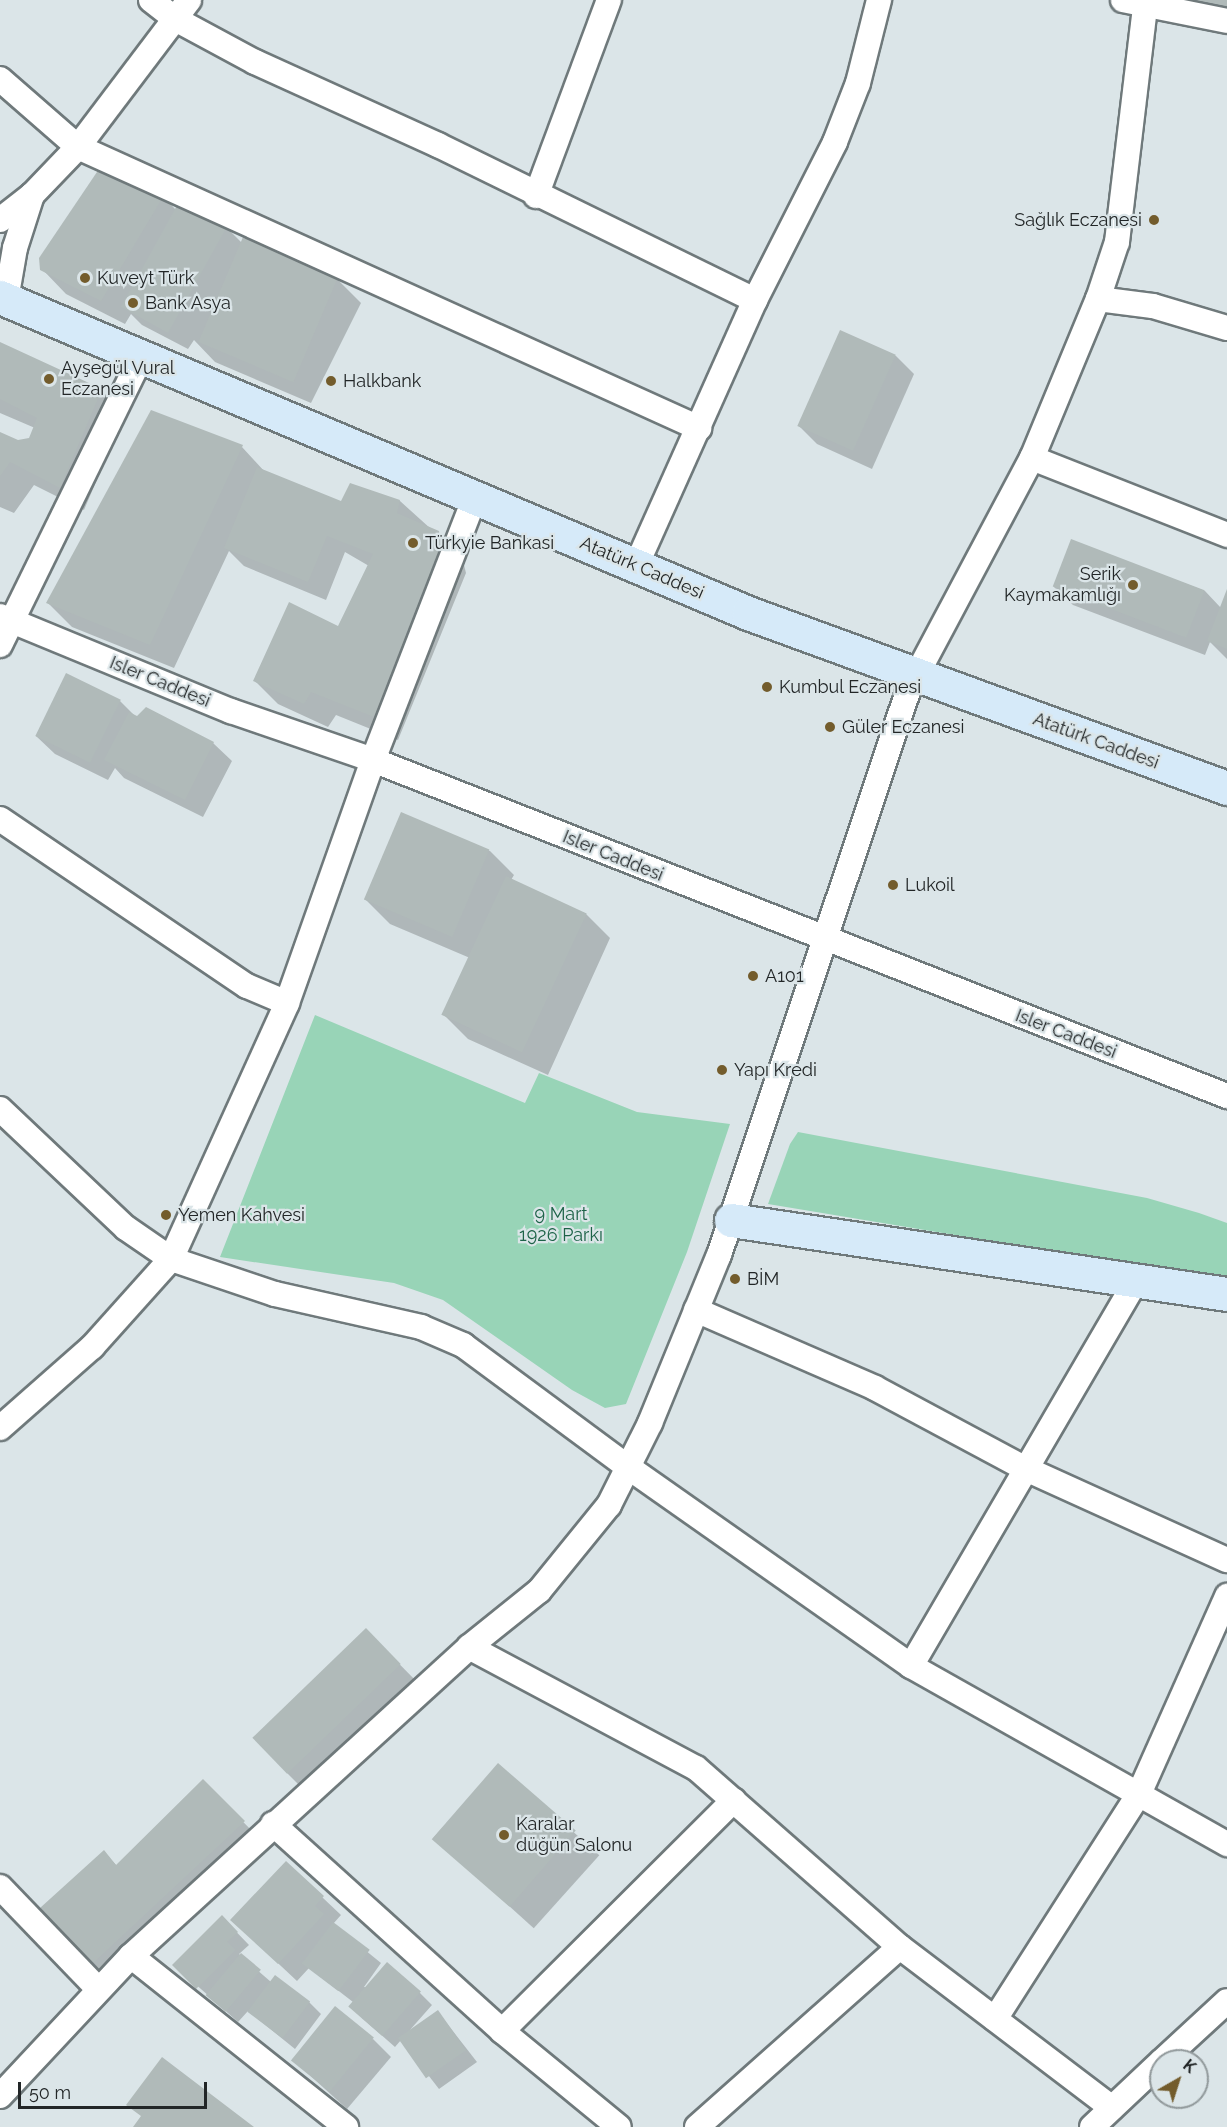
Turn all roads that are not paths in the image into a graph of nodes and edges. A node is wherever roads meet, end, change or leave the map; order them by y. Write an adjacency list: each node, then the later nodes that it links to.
1 (151, 0): 5 (street)
2 (609, 0): 10 (street)
3 (879, 0): 14 (street)
4 (1138, 2): 6 (street); 13 (street)
5 (183, 10): 8 (street); 10 (street)
6 (1227, 21)
7 (0, 79): 8 (street)
8 (78, 147): 9 (street); 17 (street)
9 (32, 195): 11 (street); 12 (street)
10 (536, 196): 14 (street)
11 (0, 220)
12 (3, 298): 16 (main road, Atatürk Caddesi)
13 (1098, 299): 15 (street); 18 (street)
14 (755, 300): 17 (street)
15 (1227, 328)
16 (141, 357): 19 (main road, Atatürk Caddesi); 22 (street)
17 (699, 428): 21 (street)
18 (1032, 458): 20 (street); 24 (street)
19 (475, 497): 21 (main road, Atatürk Caddesi); 25 (street)
20 (1227, 535)
21 (636, 566): 24 (main road, Atatürk Caddesi)
22 (7, 619): 23 (street); 25 (street, Isler Caddesi)
23 (0, 645)
24 (915, 676): 26 (main road, Atatürk Caddesi); 28 (street)
25 (373, 760): 28 (street, Isler Caddesi); 29 (street)
26 (1227, 788)
27 (0, 819): 29 (street)
28 (825, 941): 30 (street, Isler Caddesi); 32 (street)
29 (287, 1003): 33 (street)
30 (1227, 1096)
31 (0, 1109): 33 (street)
32 (731, 1220): 34 (main road); 36 (street)
33 (171, 1259): 37 (street); 38 (street)
34 (1137, 1280): 35 (main road); 39 (street)
35 (1227, 1294)
36 (696, 1310): 38 (street); 39 (street)
37 (0, 1428)
38 (628, 1467): 42 (street); 43 (street)
39 (1026, 1469): 40 (street); 43 (street)
40 (1227, 1560)
41 (1227, 1596): 44 (street)
42 (469, 1647): 45 (street); 46 (street)
43 (911, 1666): 44 (street)
44 (1139, 1794): 47 (street); 53 (street)
45 (735, 1800): 49 (street); 54 (street)
46 (273, 1824): 50 (street); 54 (street)
47 (1227, 1844)
48 (0, 1887): 51 (street)
49 (900, 1947): 53 (street); 61 (street)
50 (131, 1956): 51 (street); 59 (street)
51 (98, 1989): 57 (street)
52 (1227, 2001): 55 (street)
53 (995, 2019): 58 (street)
54 (502, 2031): 60 (street)
55 (1176, 2049)
56 (1149, 2074): 58 (street)
57 (0, 2096)
58 (1112, 2108): 62 (street)
59 (345, 2127)
60 (620, 2127)
61 (697, 2127)
62 (1092, 2127)

